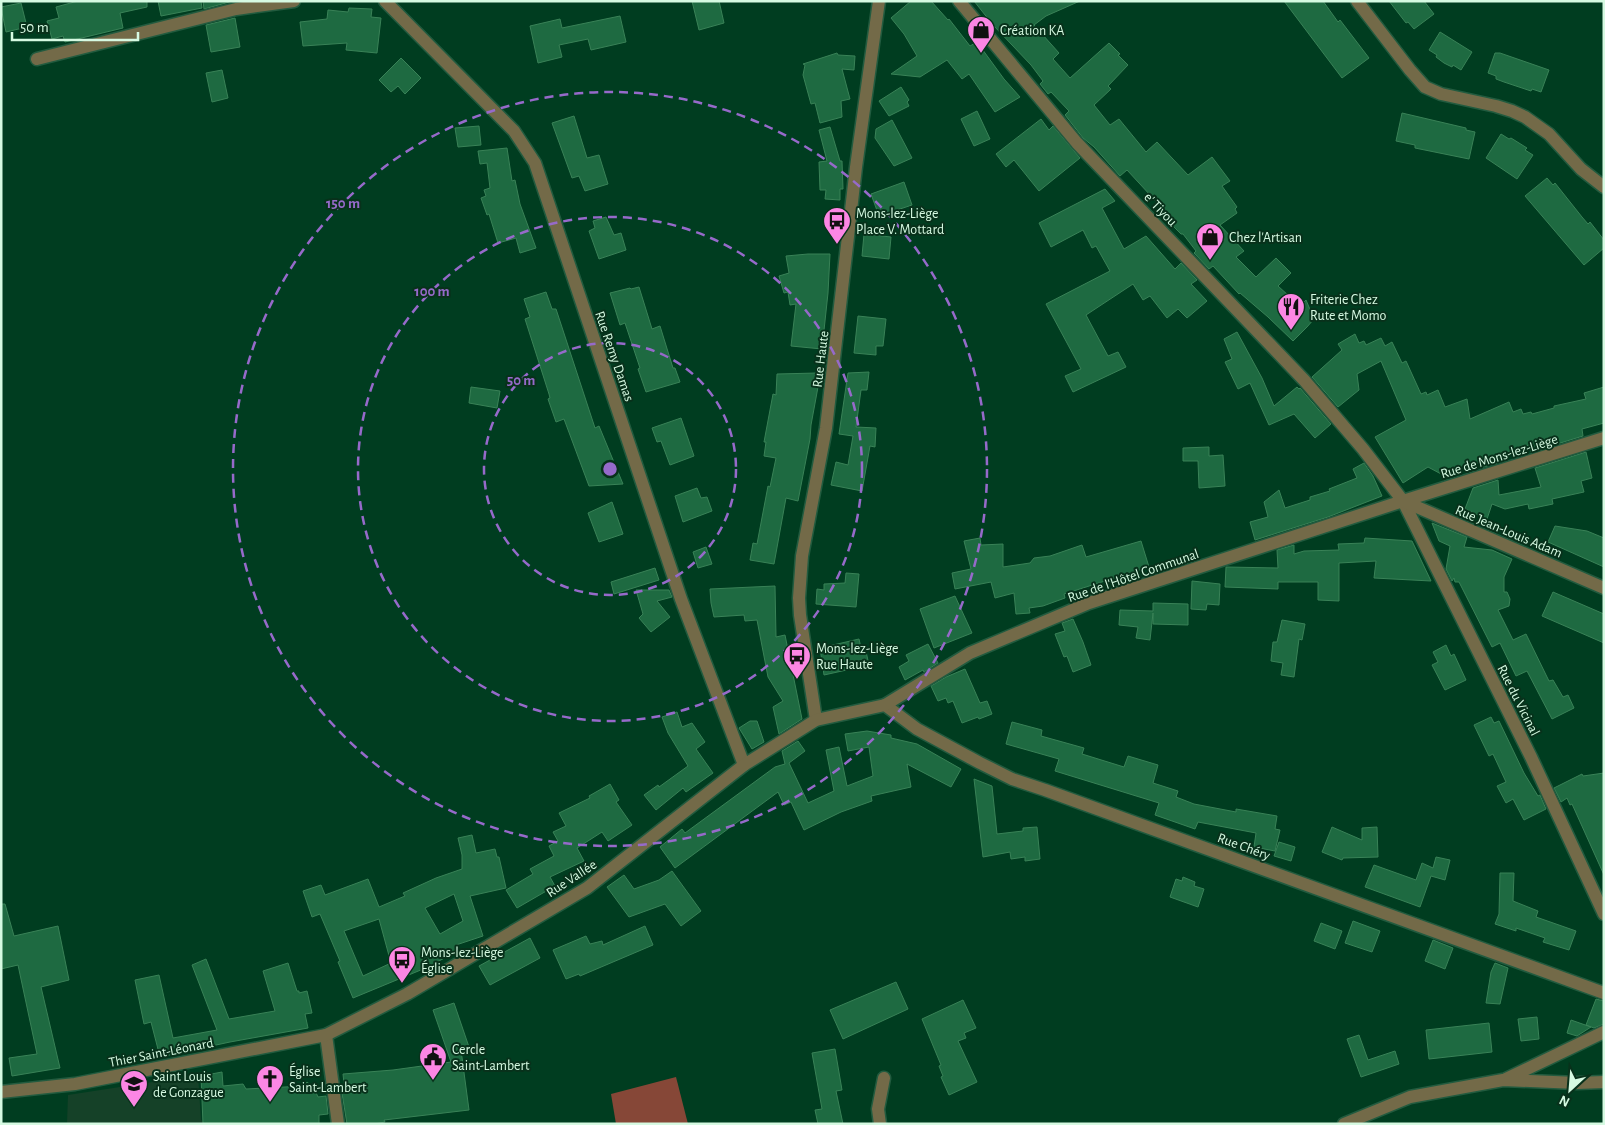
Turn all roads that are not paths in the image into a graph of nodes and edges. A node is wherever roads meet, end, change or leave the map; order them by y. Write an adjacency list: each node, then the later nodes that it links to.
1 (294, 1): 6 (street)
2 (385, 1): 13 (street, Rue Remy Damas)
3 (879, 1): 12 (street, Rue Haute)
4 (959, 1): 9 (street, e' Tiyou)
5 (1357, 1): 7 (street)
6 (37, 59)
7 (1604, 187)
8 (1604, 438): 9 (street, Rue de Mons-lez-Liège)
9 (1403, 501): 10 (street, Rue Jean-Louis Adam); 11 (street, Rue de l'Hôtel Communal); 14 (street, Rue du Vicinal)
10 (1604, 588)
11 (885, 705): 12 (street, Rue de l'Hôtel Communal); 15 (street, Rue Chéry)
12 (816, 720): 13 (street, Rue Vallée)
13 (744, 765): 17 (street, Rue Vallée)
14 (1604, 914)
15 (1604, 993)
16 (1604, 1032): 19 (street)
17 (326, 1035): 21 (street, Thier Saint-Léonard); 22 (street)
18 (884, 1078): 23 (street)
19 (1503, 1080): 20 (street); 24 (street)
20 (1604, 1082)
21 (1, 1092)
22 (338, 1124)
23 (880, 1124)
24 (1344, 1124)

